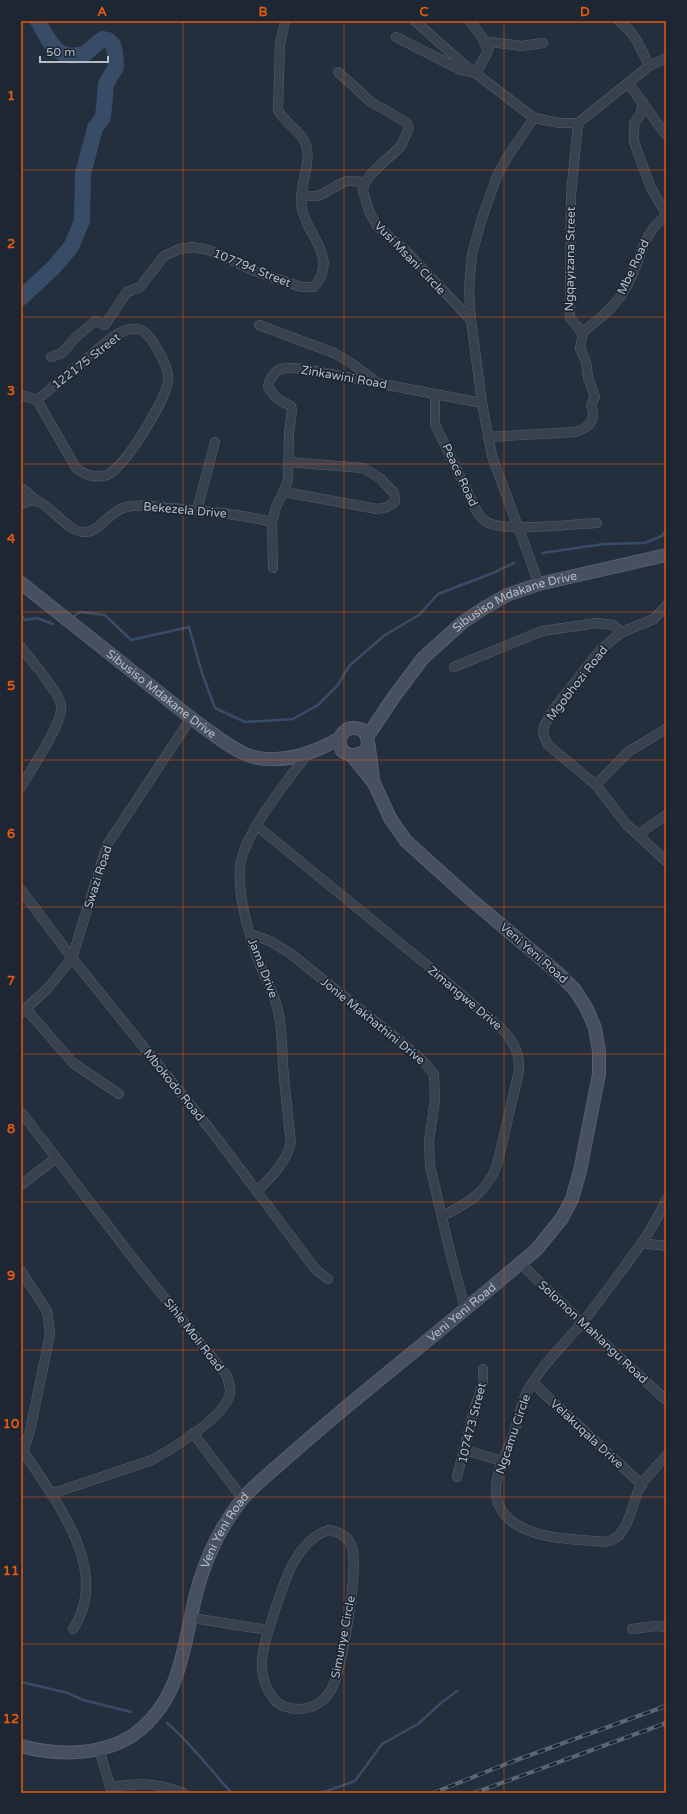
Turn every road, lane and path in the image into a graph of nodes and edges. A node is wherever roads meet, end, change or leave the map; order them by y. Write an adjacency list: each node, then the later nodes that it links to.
1 (285, 21): 18 (street, 107794 Street)
2 (415, 21): 11 (street)
3 (470, 21): 7 (street)
4 (619, 21): 9 (street)
5 (396, 37): 11 (street)
6 (543, 43): 7 (street)
7 (488, 51): 11 (street)
8 (666, 58): 9 (street)
9 (649, 66): 12 (street)
10 (338, 72): 17 (street)
11 (476, 72): 14 (street)
12 (628, 83): 13 (street); 15 (street)
13 (643, 102): 16 (street); 19 (street, Mbe Road)
14 (534, 118): 15 (street); 20 (street)
15 (578, 123): 22 (street, Ngqayizana Street)
16 (666, 135)
17 (364, 184): 18 (street); 20 (street, Vusi Msani Circle)
18 (301, 195): 23 (street, 107794 Street)
19 (666, 215): 22 (street, Mbe Road)
20 (471, 320): 28 (street)
21 (259, 325): 24 (street)
22 (583, 333): 29 (street)
23 (51, 357)
24 (376, 382): 26 (street, Zinkawini Road); 31 (street, Zinkawini Road)
25 (21, 395): 27 (street)
26 (435, 395): 28 (street, Zinkawini Road); 39 (street, Peace Road)
27 (37, 400): 27 (street, 122175 Street)
28 (482, 403): 29 (street)
29 (488, 437): 39 (street)
30 (215, 442): 36 (street)
31 (289, 462): 33 (street, Zinkawini Road); 33 (street)
32 (21, 488): 34 (street, Bekezela Drive)
33 (284, 492): 37 (street, Zinkawini Road)
34 (36, 500): 35 (street); 36 (street, Bekezela Drive)
35 (21, 505)
36 (197, 510): 37 (street, Bekezela Drive)
37 (272, 522): 41 (street, Zinkawini Road)
38 (597, 522): 39 (street, Peace Road)
39 (518, 527): 43 (street)
40 (666, 555): 43 (street, Sibusiso Mdakane Drive)
41 (273, 568)
42 (21, 583): 48 (street, Sibusiso Mdakane Drive)
43 (539, 584): 50 (street, Sibusiso Mdakane Drive)
44 (666, 606): 45 (street, Mgobhozi Road)
45 (622, 632): 47 (street); 56 (street, Mgobhozi Road)
46 (21, 647): 54 (street)
47 (454, 666)
48 (191, 718): 52 (street, Sibusiso Mdakane Drive); 64 (street, Swazi Road)
49 (666, 729): 56 (street)
50 (364, 737): 51 (street); 51 (street); 55 (street, Veni Yeni Road)
51 (344, 749): 52 (street, Sibusiso Mdakane Drive); 55 (street, Veni Yeni Road)
52 (313, 752): 59 (street, Jama Drive)
53 (21, 769): 54 (street)
54 (27, 776): 57 (street)
55 (374, 783): 75 (street, Veni Yeni Road)
56 (596, 785): 60 (street, Mgobhozi Road)
57 (21, 787)
58 (666, 816): 60 (street)
59 (257, 826): 63 (street, Jama Drive); 72 (street, Zimangwe Drive)
60 (639, 834): 61 (street, Mgobhozi Road)
61 (666, 861)
62 (21, 890): 64 (street, Mbokodo Road)
63 (250, 934): 70 (street, Jama Drive); 72 (street, Jonie Makhathini Drive)
64 (72, 958): 65 (street, Swazi Road); 70 (street, Mbokodo Road)
65 (24, 1011): 66 (street)
66 (118, 1094)
67 (21, 1112): 68 (street, Sihle Moli Road)
68 (56, 1158): 69 (street); 83 (street, Sihle Moli Road)
69 (21, 1185)
70 (257, 1191): 77 (street, Mbokodo Road)
71 (666, 1200): 73 (street, Ngcamu Circle)
72 (442, 1216): 78 (street, Jonie Makhathini Drive)
73 (642, 1243): 74 (street); 79 (street, Ngcamu Circle)
74 (666, 1246)
75 (520, 1263): 78 (street, Veni Yeni Road); 79 (street, Solomon Mahlangu Road)
76 (21, 1271): 85 (street)
77 (328, 1279)
78 (465, 1308): 91 (street, Veni Yeni Road)
79 (582, 1323): 81 (street, Ngcamu Circle); 82 (street, Solomon Mahlangu Road)
80 (483, 1368): 84 (street, 107473 Street)
81 (533, 1383): 87 (street, Ngcamu Circle); 89 (street, Velakuqala Drive)
82 (666, 1400)
83 (193, 1433): 90 (street, Sihle Moli Road); 91 (street)
84 (465, 1450): 87 (street); 88 (street, 107473 Street)
85 (22, 1451): 90 (street)
86 (666, 1456): 89 (street, Ngcamu Circle)
87 (502, 1460): 89 (street, Ngcamu Circle)
88 (457, 1476)
89 (642, 1484)
90 (51, 1494): 94 (street)
91 (243, 1499): 92 (street, Veni Yeni Road)
92 (192, 1618): 96 (street); 98 (street, Veni Yeni Road)
93 (666, 1627): 95 (street)
94 (74, 1629)
95 (632, 1629)
96 (268, 1630): 96 (street, Simunye Circle)
97 (21, 1746): 98 (street, Veni Yeni Road)
98 (99, 1749): 99 (street)
99 (111, 1790): 100 (street)
100 (183, 1793)

